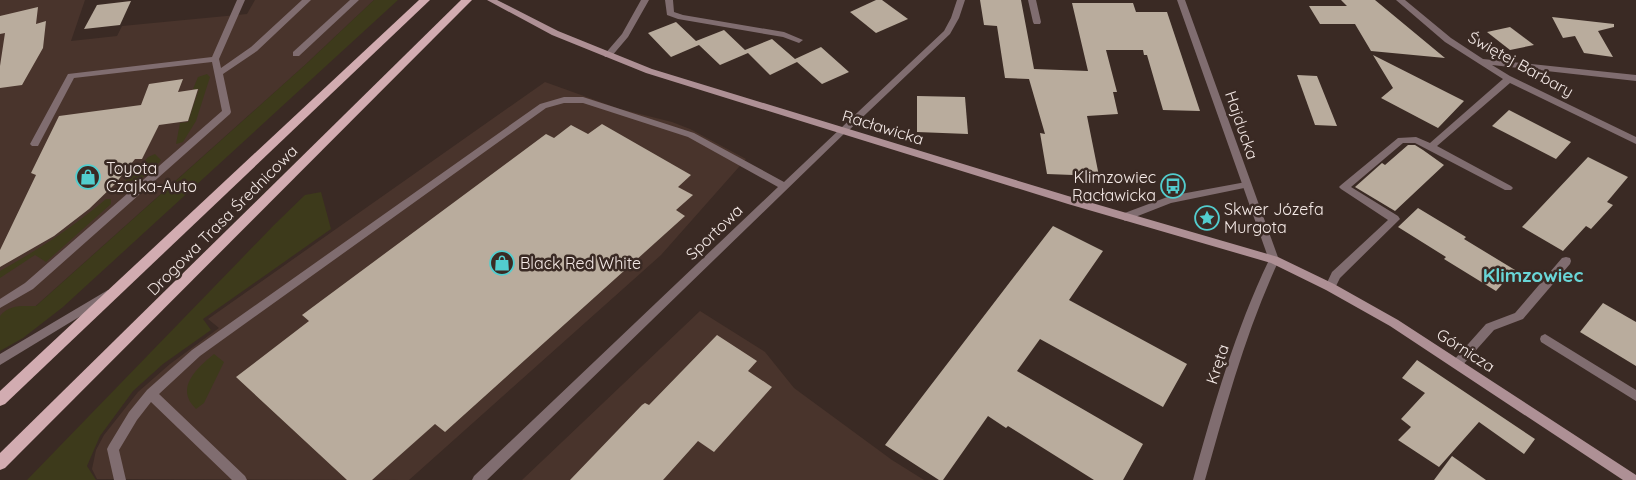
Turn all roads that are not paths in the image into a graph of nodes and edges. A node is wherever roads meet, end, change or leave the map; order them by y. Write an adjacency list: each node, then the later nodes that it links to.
1 (241, 0): 17 (street)
2 (307, 0): 19 (street)
3 (355, 0): 15 (street)
4 (425, 0): 33 (main road, Drogowa Trasa Średnicowa)
5 (467, 0): 41 (main road, Drogowa Trasa Średnicowa)
6 (491, 0): 16 (street, Racławicka)
7 (645, 0): 16 (street)
8 (669, 0): 14 (street)
9 (961, 0): 22 (street, Sportowa)
10 (1032, 0): 13 (street)
11 (1181, 0): 26 (street, Hajducka)
12 (1400, 0): 18 (street, Świętej Barbary)
13 (1037, 22)
14 (799, 40)
15 (296, 54)
16 (608, 55): 22 (street, Racławicka)
17 (215, 59): 19 (street); 24 (street)
18 (1480, 61): 20 (street); 21 (street, Świętej Barbary)
19 (219, 73): 34 (street)
20 (1636, 78)
21 (1509, 79): 23 (street, Świętej Barbary); 25 (street)
22 (844, 130): 27 (street, Sportowa); 29 (street, Racławicka)
23 (1636, 141)
24 (35, 144)
25 (1431, 146): 28 (street); 32 (street)
26 (1246, 185): 29 (street); 30 (street, Hajducka)
27 (785, 187): 38 (street); 44 (street, Sportowa)
28 (1508, 188)
29 (1125, 217): 30 (street, Racławicka)
30 (1274, 260): 32 (street, Górnicza); 45 (street, Kręta)
31 (1566, 261): 37 (street)
32 (1330, 287): 37 (street, Górnicza)
33 (118, 288): 36 (street); 40 (main road, Drogowa Trasa Średnicowa)
34 (0, 304)
35 (1545, 339): 39 (street)
36 (0, 360)
37 (1457, 364): 46 (street, Górnicza)
38 (151, 394): 42 (street); 43 (street)
39 (1636, 396)
40 (0, 400)
41 (0, 463)
42 (120, 480)
43 (241, 480)
44 (478, 480)
45 (1199, 480)
46 (1633, 480)

